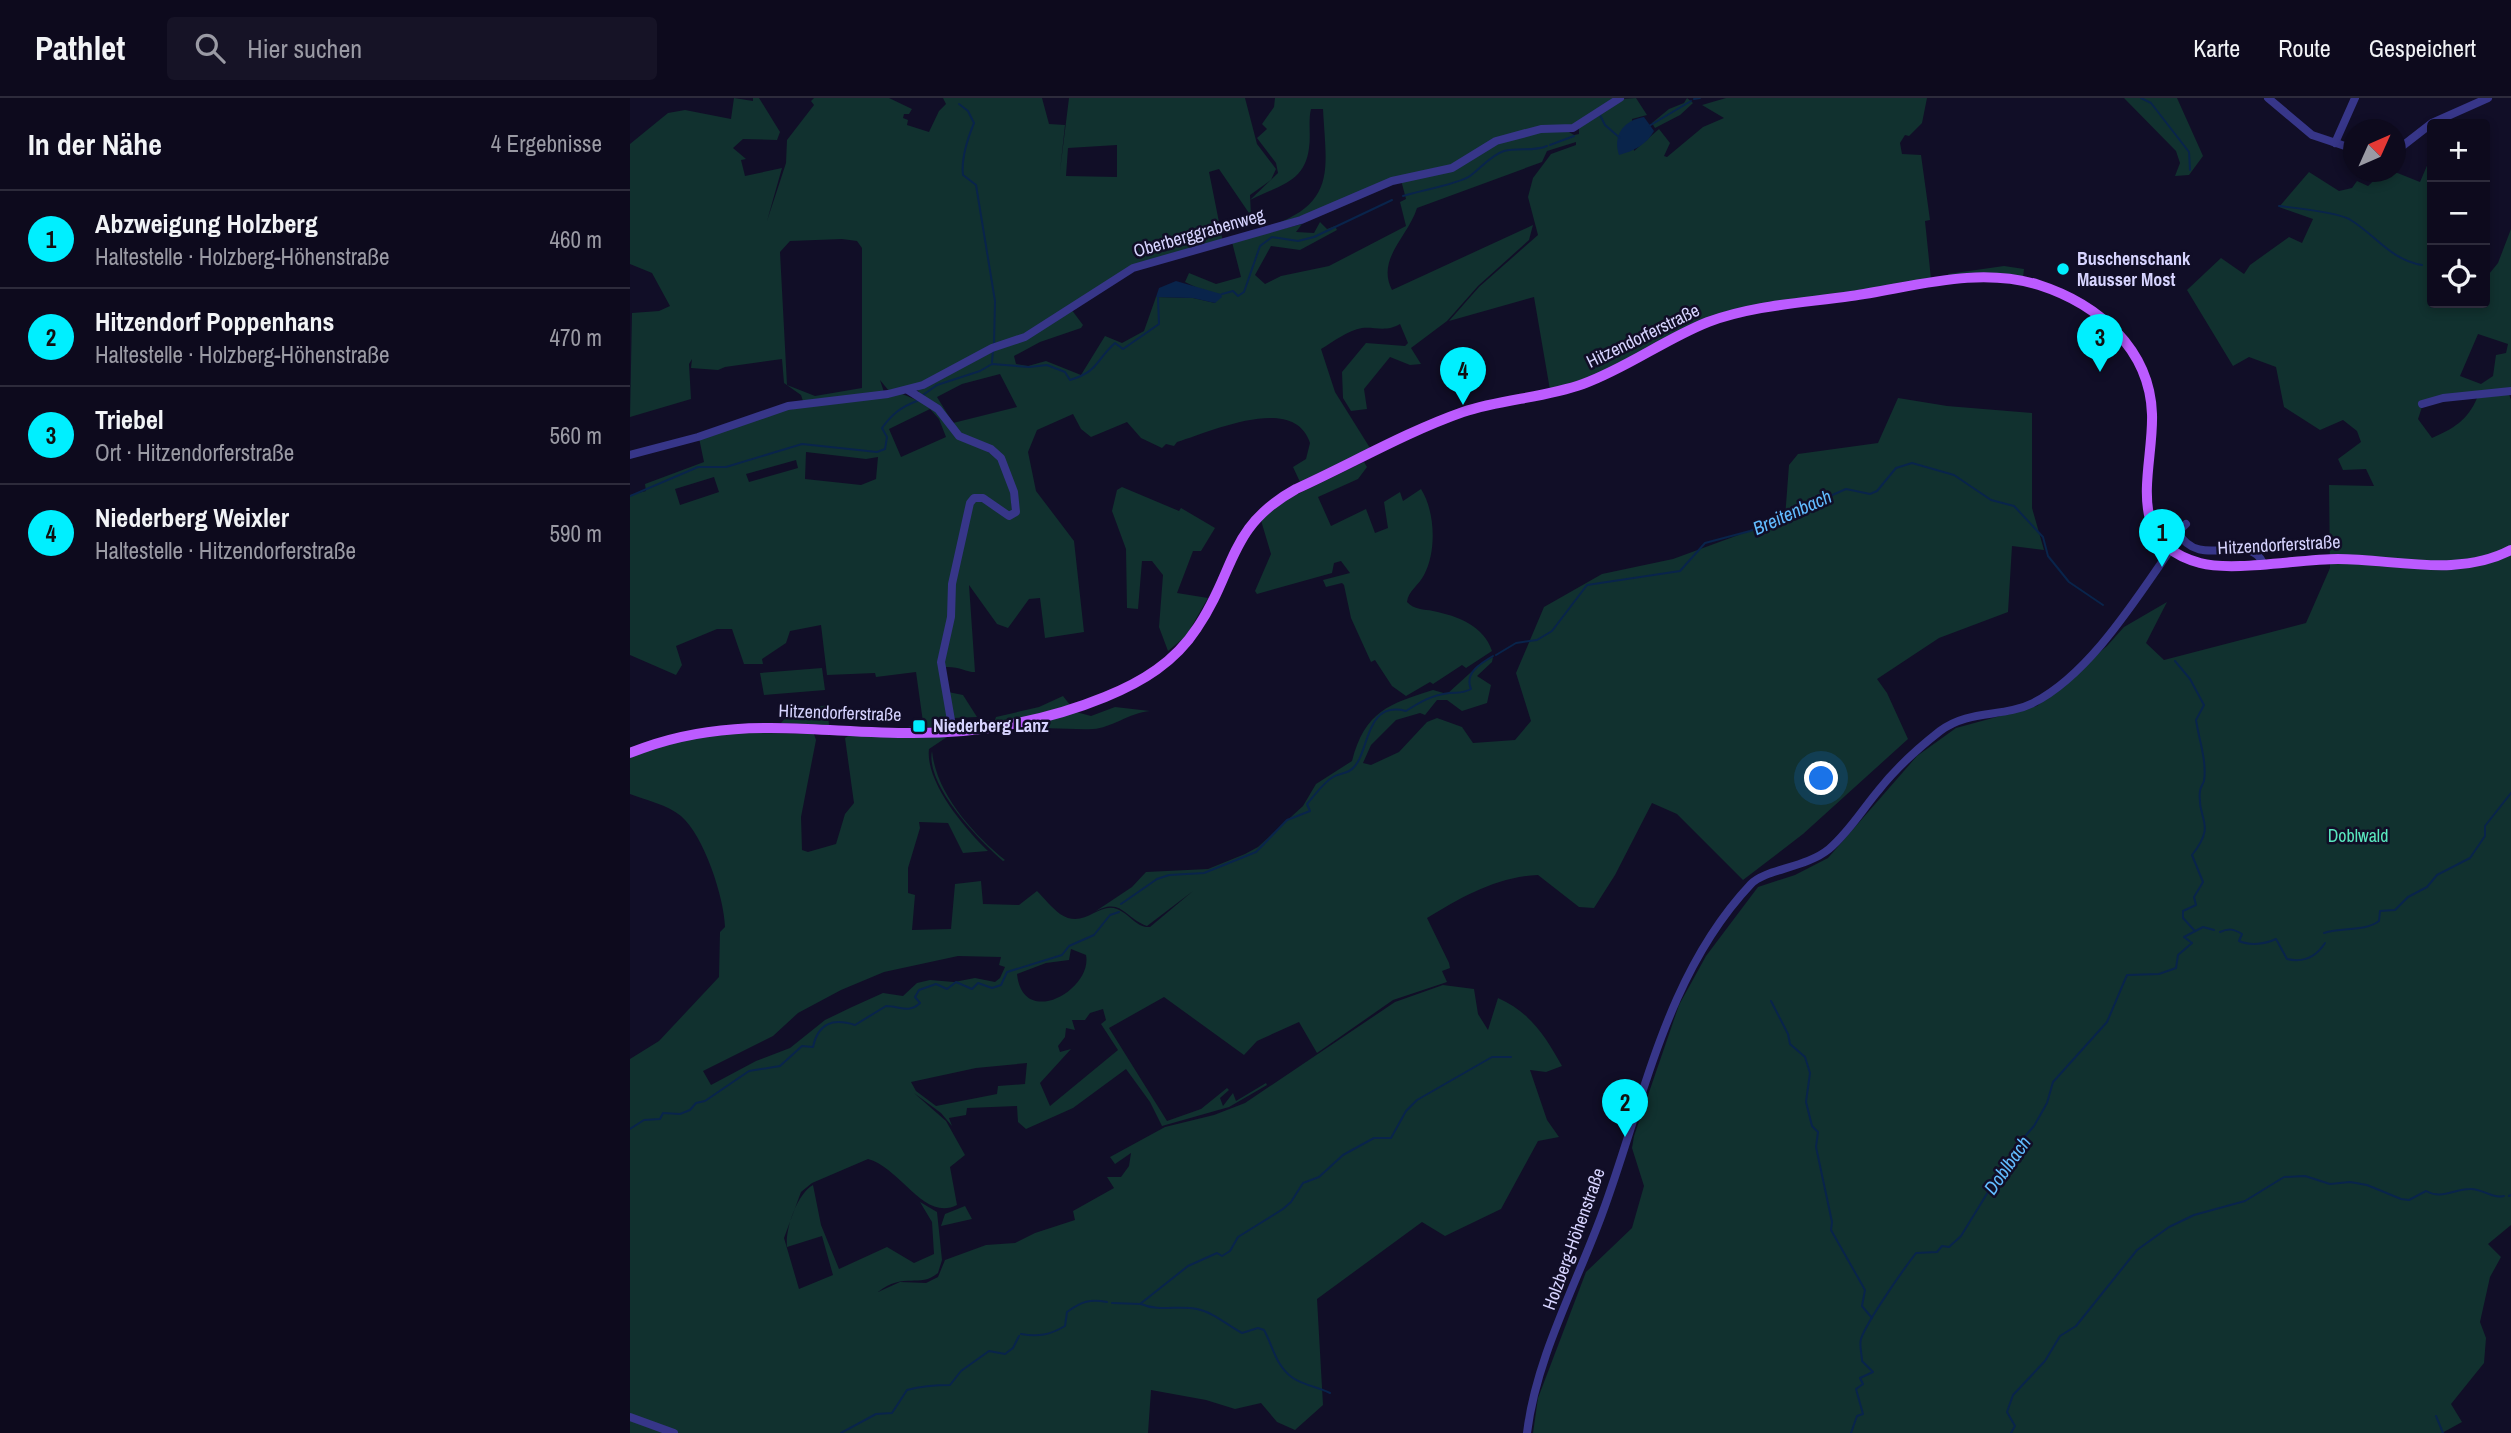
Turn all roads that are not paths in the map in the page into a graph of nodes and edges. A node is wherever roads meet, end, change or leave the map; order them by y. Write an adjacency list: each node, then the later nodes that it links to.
1 (1620, 98): 8 (street, Oberberggrabenweg)
2 (2268, 98): 5 (street)
3 (2355, 98): 5 (street)
4 (2488, 98): 6 (street)
5 (2335, 143): 7 (street)
6 (2406, 143)
7 (2343, 146)
8 (908, 390): 11 (street, Oberberggrabenweg); 16 (street)
9 (2511, 391): 10 (street)
10 (2422, 404)
11 (630, 455)
12 (2186, 523): 15 (street)
13 (2171, 549): 15 (main road, Hitzendorferstraße); 16 (main road, Hitzendorferstraße); 20 (street, Holzberg-Höhenstraße)
14 (2511, 550): 15 (main road, Hitzendorferstraße)
15 (2263, 563)
16 (953, 732): 17 (main road, Hitzendorferstraße)
17 (630, 753)
18 (630, 1417): 19 (street)
19 (674, 1433)
20 (1527, 1433)

